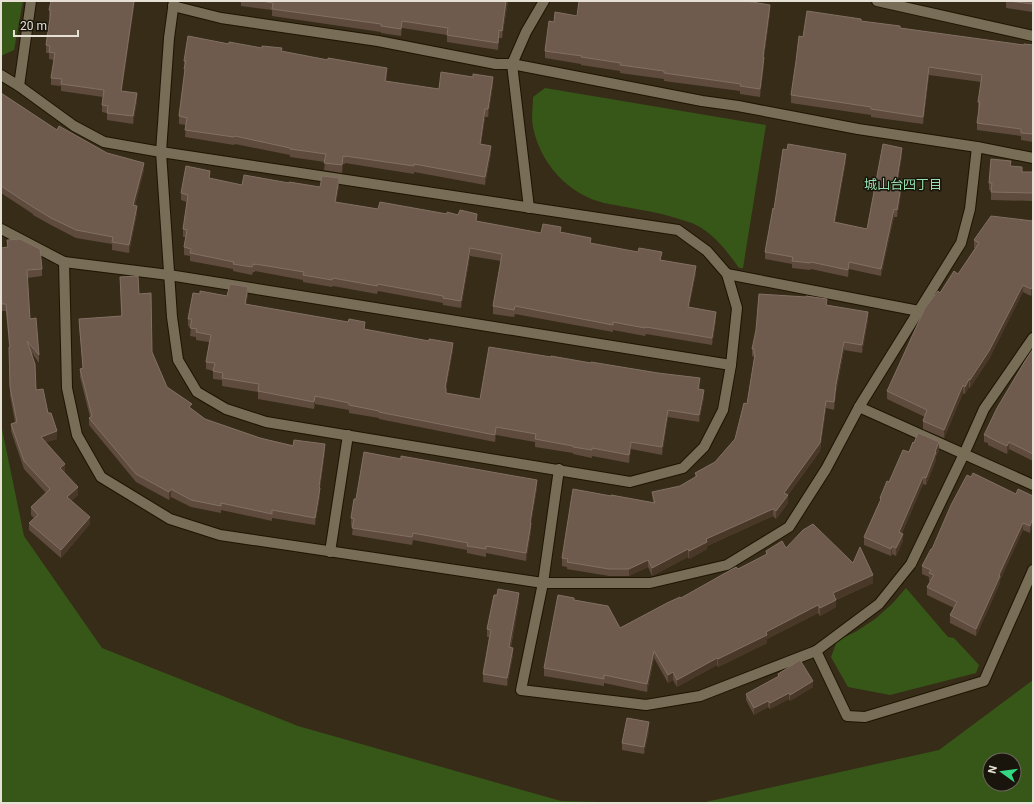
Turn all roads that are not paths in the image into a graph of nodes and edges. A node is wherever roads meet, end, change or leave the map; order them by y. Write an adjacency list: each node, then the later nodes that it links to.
1 (31, 1): 8 (street)
2 (544, 1): 6 (street)
3 (877, 1): 5 (street)
4 (174, 3): 6 (street); 10 (street)
5 (1033, 36)
6 (512, 64): 9 (street); 12 (street)
7 (1, 75): 8 (street)
8 (19, 86): 10 (street)
9 (977, 148): 11 (street); 17 (street)
10 (161, 152): 12 (street); 16 (street)
11 (1033, 158)
12 (529, 208): 15 (street)
13 (1, 229): 14 (street)
14 (64, 262): 16 (street); 25 (street)
15 (727, 274): 17 (street); 19 (street)
16 (169, 275): 19 (street); 21 (street)
17 (919, 311): 20 (street)
18 (1033, 338): 22 (street)
19 (731, 365): 23 (street)
20 (859, 407): 22 (street); 27 (street)
21 (348, 435): 23 (street); 25 (street)
22 (964, 454): 24 (street); 28 (street)
23 (559, 469): 27 (street)
24 (1033, 485)
25 (330, 552): 27 (street)
26 (1033, 570): 28 (street)
27 (543, 583): 28 (street)
28 (816, 651)

